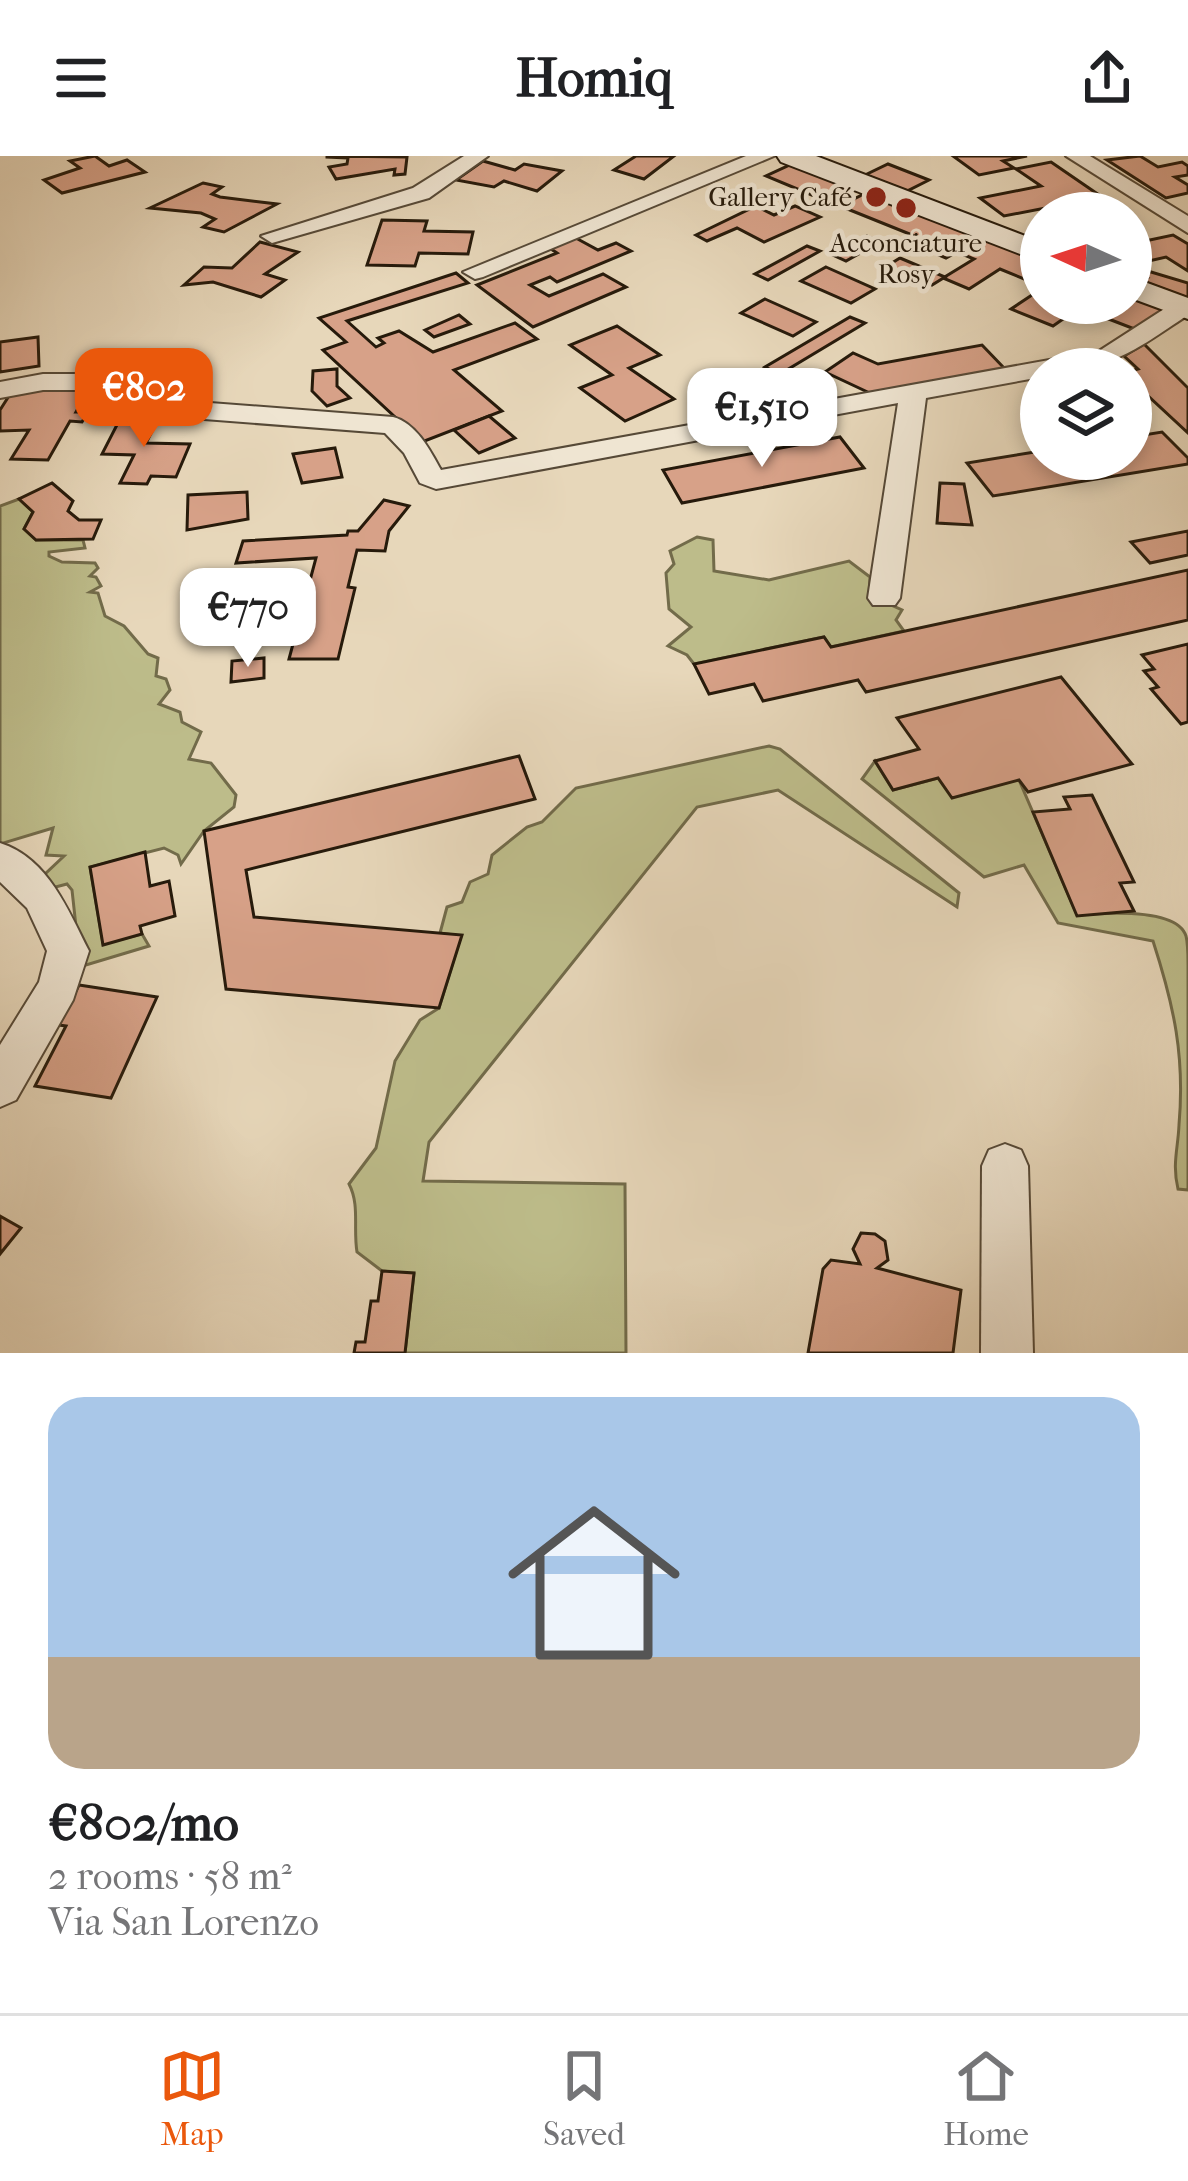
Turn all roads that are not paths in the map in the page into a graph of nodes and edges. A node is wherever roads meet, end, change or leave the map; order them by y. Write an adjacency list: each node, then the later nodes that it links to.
1 (478, 156): 7 (street)
2 (764, 156): 9 (street)
3 (1076, 156): 5 (street)
4 (807, 158): 8 (main road)
5 (1177, 211): 6 (street)
6 (1188, 226)
7 (272, 236)
8 (1020, 239)
9 (475, 272)
10 (1152, 295): 11 (main road)
11 (1186, 308): 12 (street)
12 (1122, 348)
13 (1020, 373): 15 (street)
14 (0, 390): 15 (street)
15 (913, 393): 16 (street)
16 (884, 598)
17 (0, 858): 18 (street)
18 (0, 1086)
19 (1005, 1166): 20 (street)
20 (1007, 1353)

